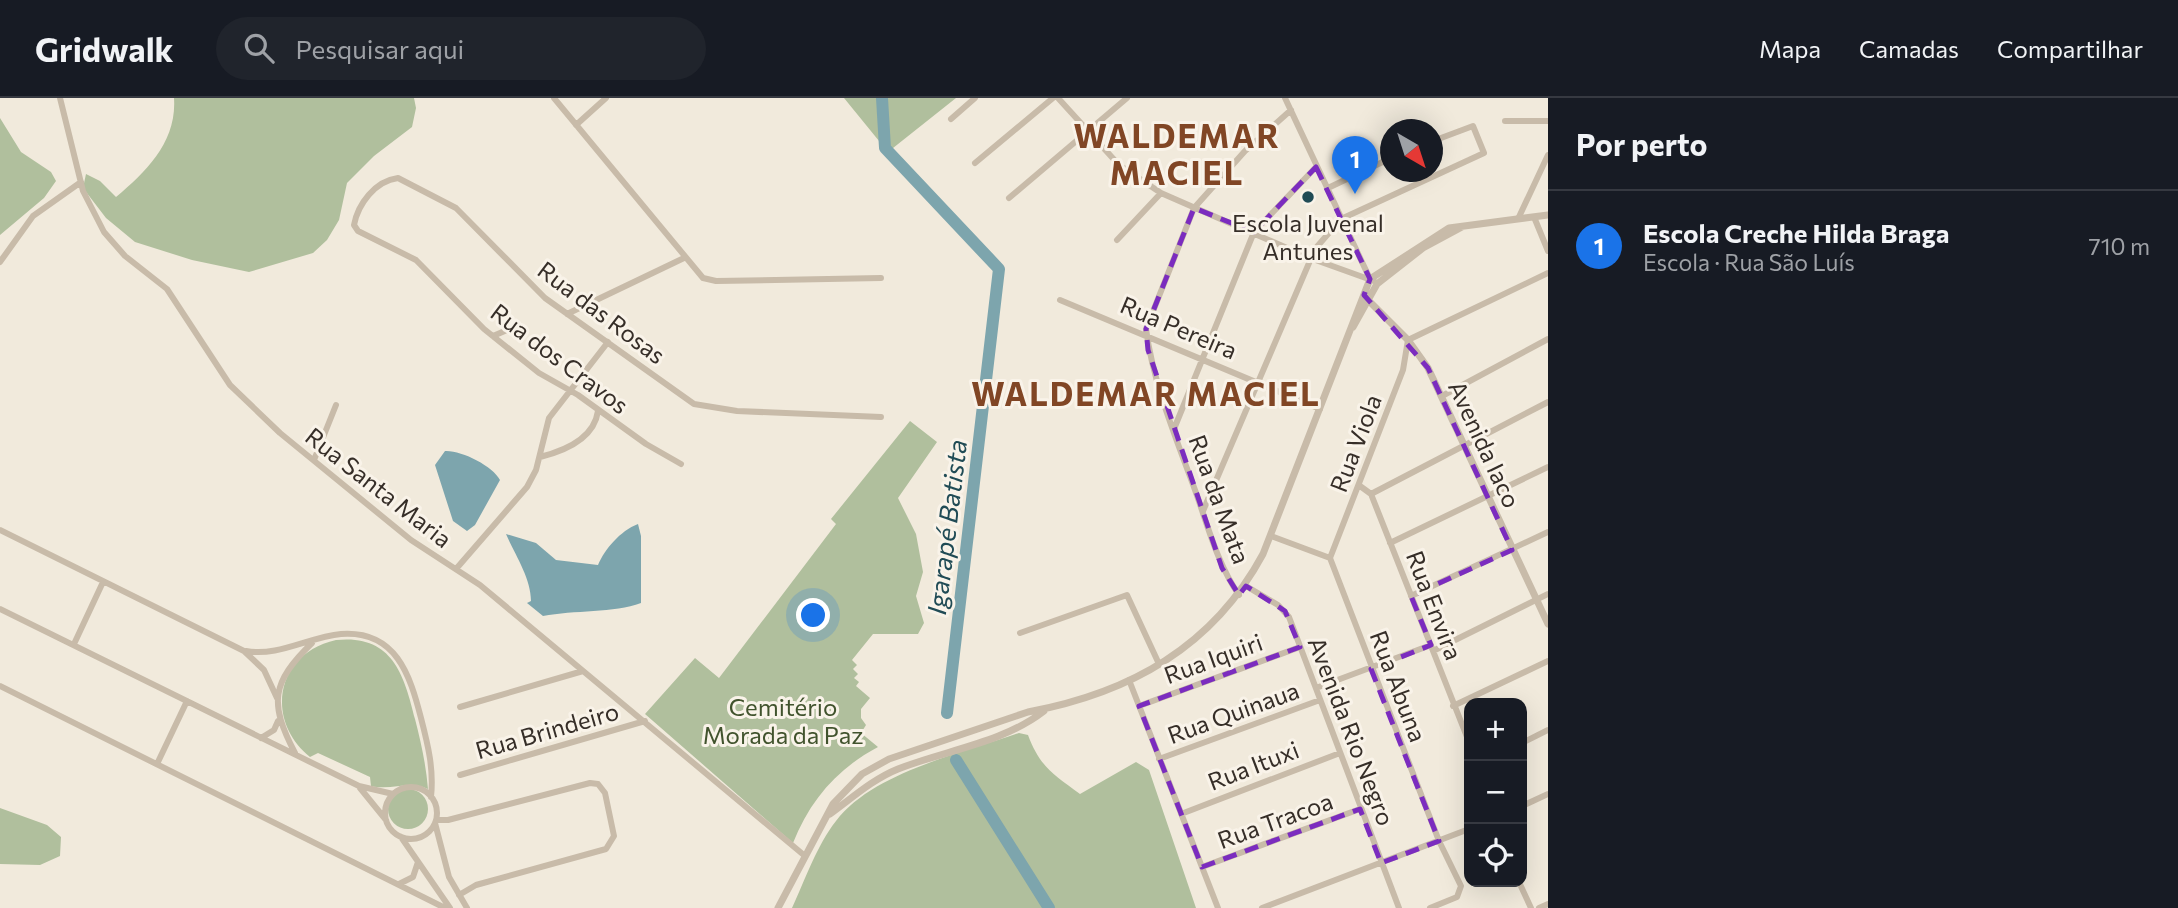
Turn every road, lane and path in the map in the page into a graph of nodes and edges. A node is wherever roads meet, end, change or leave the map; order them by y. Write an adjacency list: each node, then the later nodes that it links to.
1 (60, 98): 20 (street, Rua Santa Maria)
2 (554, 98): 12 (street)
3 (606, 98): 12 (street)
4 (975, 98): 9 (street)
5 (1055, 98): 13 (street); 16 (street)
6 (1127, 98): 13 (street)
7 (1285, 98): 8 (street)
8 (1291, 110): 18 (street); 25 (street)
9 (951, 119)
10 (1505, 121): 11 (street)
11 (1548, 121)
12 (576, 125): 35 (street)
13 (1087, 132): 23 (street); 24 (street)
14 (1443, 137): 19 (street)
15 (1548, 156): 29 (street)
16 (975, 163)
17 (1380, 163): 22 (street)
18 (1316, 167): 22 (street); 32 (street)
19 (1443, 172)
20 (80, 182): 37 (street); 63 (street, Rua Santa Maria)
21 (1421, 182): 28 (street)
22 (1328, 188): 28 (street)
23 (1161, 193): 25 (street); 33 (street)
24 (1009, 198)
25 (1194, 208): 32 (street); 46 (street)
26 (1548, 215): 27 (street)
27 (1534, 217): 29 (street); 34 (street)
28 (1341, 219): 36 (street); 40 (street)
29 (1518, 219): 30 (street)
30 (1469, 223): 40 (street); 41 (street)
31 (354, 228): 44 (street, Rua das Rosas); 47 (street, Rua dos Cravos)
32 (1254, 232): 36 (street); 51 (street)
33 (1117, 240)
34 (1548, 251)
35 (684, 258): 39 (street); 44 (street)
36 (1310, 258): 40 (street); 52 (street)
37 (0, 262)
38 (1548, 272): 49 (street)
39 (881, 278)
40 (1370, 279): 41 (street); 42 (street)
41 (1377, 284): 42 (street)
42 (1367, 298): 49 (street, Avenida Iaco); 57 (street)
43 (1060, 300): 46 (street, Rua Pereira)
44 (567, 314): 50 (street, Rua das Rosas)
45 (512, 328): 47 (street)
46 (1146, 334): 51 (street, Rua Pereira); 60 (street, Rua da Mata)
47 (493, 336): 53 (street, Rua dos Cravos)
48 (1548, 339): 54 (street)
49 (1408, 340): 54 (street, Avenida Iaco); 66 (street, Rua Viola)
50 (608, 342): 53 (street); 59 (street, Rua das Rosas)
51 (1202, 357): 52 (street, Rua Pereira); 60 (street)
52 (1258, 381): 57 (street, Rua Pereira); 69 (street)
53 (568, 391): 58 (street, Rua dos Cravos); 62 (street)
54 (1442, 396): 61 (street, Avenida Iaco)
55 (1548, 402): 61 (street)
56 (336, 405): 63 (street)
57 (1320, 409): 72 (street)
58 (598, 411): 62 (street); 64 (street, Rua dos Cravos)
59 (881, 416)
60 (1174, 430): 69 (street, Rua da Mata)
61 (1461, 444): 67 (street); 68 (street, Avenida Iaco)
62 (540, 457): 76 (street)
63 (314, 460): 76 (street, Rua Santa Maria)
64 (681, 464)
65 (1548, 467): 68 (street)
66 (1360, 485): 67 (street, Rua Envira); 75 (street, Rua Viola)
67 (1371, 494): 73 (street, Rua Envira)
68 (1488, 497): 73 (street); 74 (street, Avenida Iaco)
69 (1203, 511): 80 (street, Rua da Mata)
70 (0, 530): 77 (street)
71 (1548, 532): 74 (street)
72 (1270, 536): 75 (street); 78 (street)
73 (1390, 544): 81 (street, Rua Envira)
74 (1512, 550): 81 (street); 82 (street, Avenida Iaco)
75 (1330, 558): 93 (street, Rua Abuna)
76 (456, 569): 94 (street, Rua Santa Maria)
77 (103, 582): 87 (street); 90 (street)
78 (1245, 586): 80 (street); 88 (street, Avenida Rio Negro)
79 (1548, 594): 82 (street)
80 (1239, 595): 92 (street)
81 (1411, 596): 89 (street, Rua Envira)
82 (1536, 599): 84 (street, Avenida Iaco); 89 (street)
83 (1, 612): 87 (street)
84 (1548, 624)
85 (1020, 633): 92 (street)
86 (313, 642): 90 (street); 98 (street); 119 (street)
87 (74, 644): 100 (street)
88 (1300, 647): 97 (street, Avenida Rio Negro); 101 (street, Rua Iquiri)
89 (1432, 648): 93 (street); 102 (street, Rua Envira)
90 (244, 651): 98 (street)
91 (1548, 661): 102 (street)
92 (1159, 664): 95 (street)
93 (1371, 669): 97 (street); 128 (street, Rua Abuna)
94 (583, 671): 103 (street); 106 (street, Rua Santa Maria)
95 (1129, 680): 101 (street); 104 (street)
96 (0, 686): 114 (street)
97 (1316, 688): 99 (street, Avenida Rio Negro)
98 (277, 698): 105 (street)
99 (1321, 700): 111 (street, Avenida Rio Negro); 113 (street, Rua Quinaua)
100 (187, 701): 109 (street); 114 (street)
101 (1139, 706): 113 (street)
102 (1454, 706): 107 (street, Rua Envira)
103 (460, 707)
104 (1045, 710): 122 (street); 122 (street)
105 (278, 719): 109 (street); 112 (street)
106 (645, 721): 115 (street, Rua Brindeiro); 129 (street, Rua Santa Maria)
107 (1464, 730)
108 (1548, 730): 110 (street)
109 (261, 738): 112 (street)
110 (1527, 740)
111 (1340, 753): 121 (street, Avenida Rio Negro); 123 (street, Rua Ituxi)
112 (296, 754): 116 (street)
113 (1159, 759): 123 (street)
114 (157, 764): 133 (street)
115 (460, 775)
116 (359, 786): 117 (street); 124 (street)
117 (393, 794): 119 (street); 124 (street)
118 (1548, 794): 120 (street)
119 (431, 797): 125 (street)
120 (1527, 804)
121 (1360, 809): 131 (street, Avenida Rio Negro); 132 (street, Rua Tracoa)
122 (830, 814): 129 (street)
123 (1181, 814): 132 (street)
124 (386, 820): 127 (street)
125 (435, 821): 127 (street); 135 (street); 135 (street)
126 (1464, 831): 128 (street)
127 (401, 837): 130 (street)
128 (1438, 841): 131 (street); 143 (street, Rua Abuna)
129 (805, 856): 139 (street)
130 (418, 861): 133 (street); 137 (street)
131 (1381, 863): 141 (street); 142 (street, Avenida Rio Negro)
132 (1202, 867): 140 (street)
133 (399, 884): 137 (street)
134 (1522, 887): 144 (street)
135 (458, 895): 138 (street)
136 (1548, 904): 145 (street)
137 (447, 908)
138 (467, 908)
139 (778, 908)
140 (1218, 908)
141 (1262, 908)
142 (1399, 908)
143 (1430, 908)
144 (1531, 908)
145 (1539, 908)

